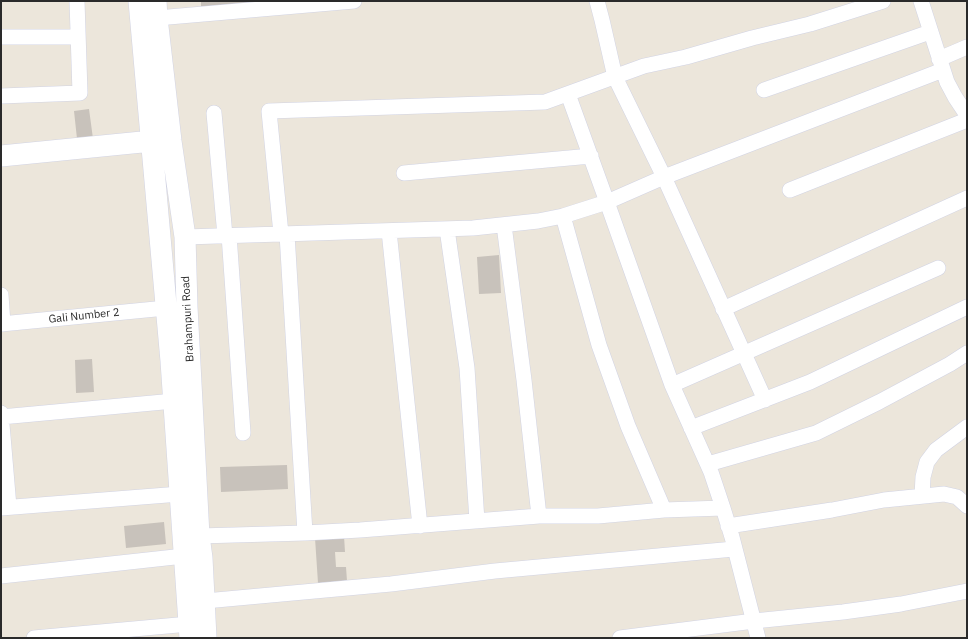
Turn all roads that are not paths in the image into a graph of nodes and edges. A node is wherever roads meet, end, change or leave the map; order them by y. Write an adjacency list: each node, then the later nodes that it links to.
1 (77, 1): 11 (street)
2 (139, 1): 21 (street, Brahampuri Road)
3 (354, 1): 7 (street)
4 (597, 1): 14 (street)
5 (883, 1): 14 (street)
6 (921, 1): 9 (street)
7 (299, 3): 8 (street)
8 (157, 10): 21 (street, Brahampuri Road)
9 (930, 32): 13 (street); 15 (street)
10 (1, 37): 11 (street)
11 (78, 37): 17 (street)
12 (967, 47): 13 (street)
13 (941, 65): 19 (street); 25 (street)
14 (615, 77): 16 (street); 25 (street)
15 (764, 90)
16 (568, 94): 23 (street); 33 (street)
17 (1, 96)
18 (214, 113): 34 (street)
19 (967, 115)
20 (967, 120): 26 (street)
21 (162, 141): 22 (street); 35 (street, Brahampuri Road); 39 (street, Brahampuri Road)
22 (1, 156)
23 (591, 156): 24 (street); 28 (street)
24 (404, 173)
25 (664, 177): 28 (street); 40 (street)
26 (790, 190)
27 (967, 198): 40 (street)
28 (607, 202): 29 (street); 44 (street)
29 (563, 216): 30 (street); 59 (street)
30 (504, 225): 31 (street); 60 (street)
31 (447, 229): 32 (street); 61 (street)
32 (389, 231): 33 (street); 62 (street)
33 (284, 234): 34 (street); 64 (street)
34 (227, 236): 35 (street); 52 (street)
35 (185, 237): 49 (street, Brahampuri Road)
36 (938, 268): 43 (street)
37 (1, 296): 41 (street)
38 (967, 307): 45 (street)
39 (166, 308): 41 (street, Gali Number 2); 46 (street, Brahampuri Road)
40 (724, 309): 43 (street)
41 (2, 324)
42 (967, 353): 53 (street)
43 (744, 354): 44 (street); 45 (street)
44 (672, 385): 51 (street)
45 (765, 400): 51 (street)
46 (174, 401): 48 (street); 49 (street, Brahampuri Road)
47 (1, 413): 48 (street)
48 (1, 417): 57 (street)
49 (185, 426): 54 (street, Brahampuri Road); 65 (street, Brahampuri Road)
50 (967, 427): 55 (street)
51 (691, 428): 53 (street)
52 (243, 433)
53 (708, 464): 58 (street)
54 (180, 494): 57 (street); 67 (street, Brahampuri Road)
55 (922, 496): 56 (street); 63 (street)
56 (967, 506)
57 (5, 507)
58 (723, 508): 59 (street); 63 (street)
59 (664, 510): 60 (street)
60 (539, 516): 61 (street)
61 (477, 521): 62 (street)
62 (420, 526): 64 (street)
63 (728, 526): 66 (street)
64 (305, 533): 65 (street)
65 (199, 536): 70 (street, Brahampuri Road)
66 (734, 549): 70 (street); 71 (street)
67 (184, 556): 68 (street); 72 (street, Brahampuri Road)
68 (1, 576)
69 (967, 591): 71 (street)
70 (205, 601): 74 (street, Brahampuri Road)
71 (754, 621): 75 (street); 76 (street)
72 (189, 631): 73 (street)
73 (34, 638)
74 (206, 638)
75 (620, 638)
76 (758, 638)

